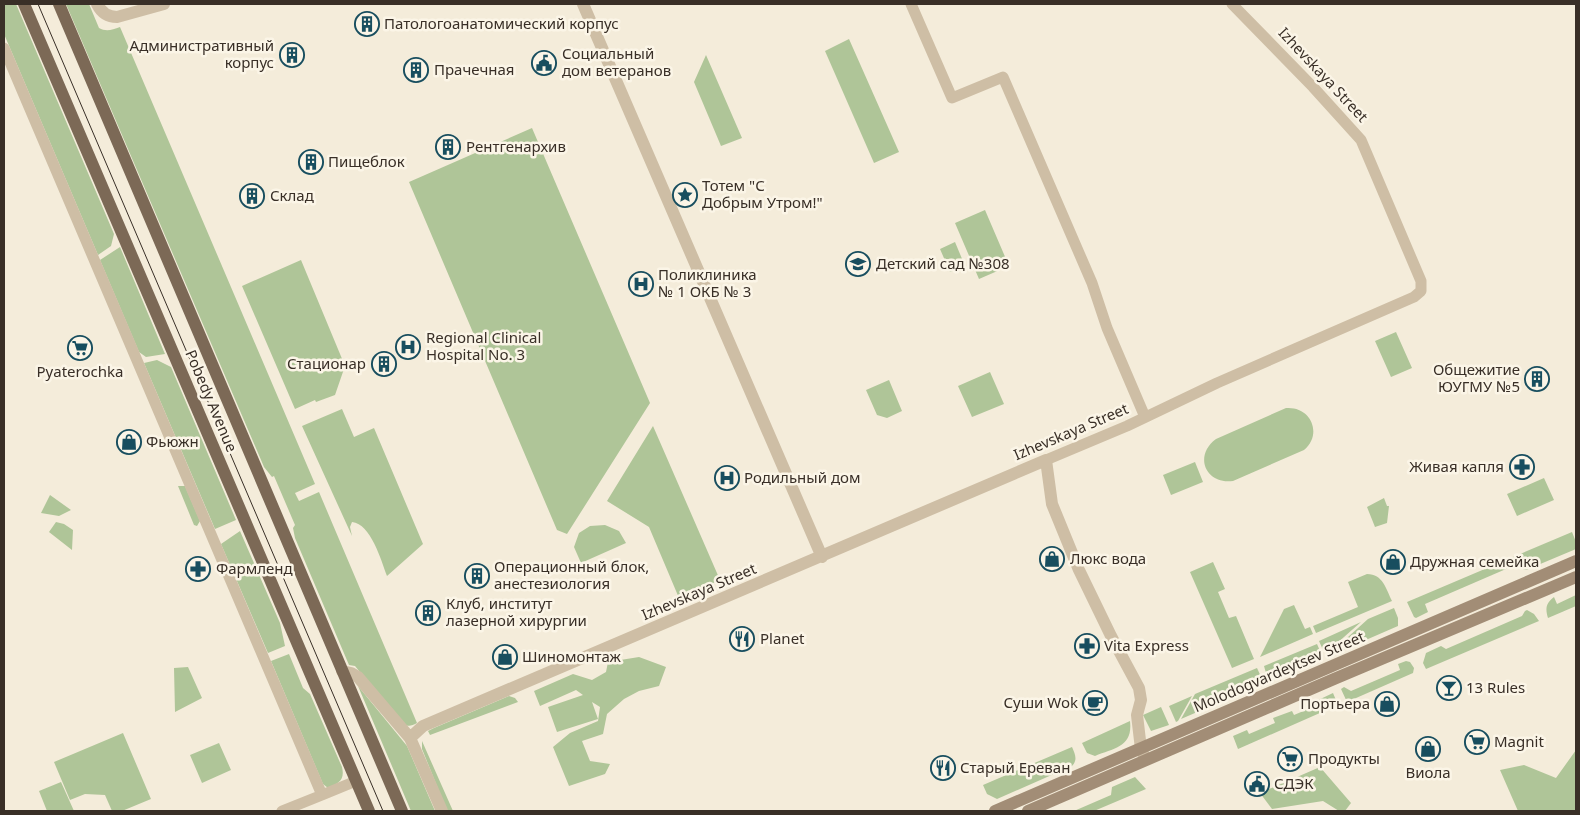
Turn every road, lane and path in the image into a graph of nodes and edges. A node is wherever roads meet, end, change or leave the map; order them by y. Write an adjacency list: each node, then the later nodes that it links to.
1 (24, 4): 17 (main road, Pobedy Avenue)
2 (59, 4): 14 (main road, Pobedy Avenue)
3 (97, 4): 4 (street)
4 (164, 4)
5 (583, 4): 11 (street)
6 (911, 4): 9 (street)
7 (1232, 4): 9 (street, Izhevskaya Street)
8 (4, 48): 18 (street)
9 (1145, 418): 10 (street, Izhevskaya Street)
10 (1046, 460): 11 (street, Izhevskaya Street); 16 (street)
11 (822, 557): 15 (street, Izhevskaya Street)
12 (1576, 561): 16 (main road, Molodogvardeytsev Street)
13 (1576, 577): 16 (main road, Molodogvardeytsev Street)
14 (342, 671): 15 (street); 21 (main road, Pobedy Avenue)
15 (410, 738): 22 (street)
16 (1143, 754): 23 (main road, Molodogvardeytsev Street); 24 (main road, Molodogvardeytsev Street)
17 (356, 781): 18 (street); 20 (main road, Pobedy Avenue)
18 (322, 795): 19 (street)
19 (282, 811)
20 (369, 811)
21 (402, 811)
22 (442, 811)
23 (995, 811)
24 (1028, 811)

